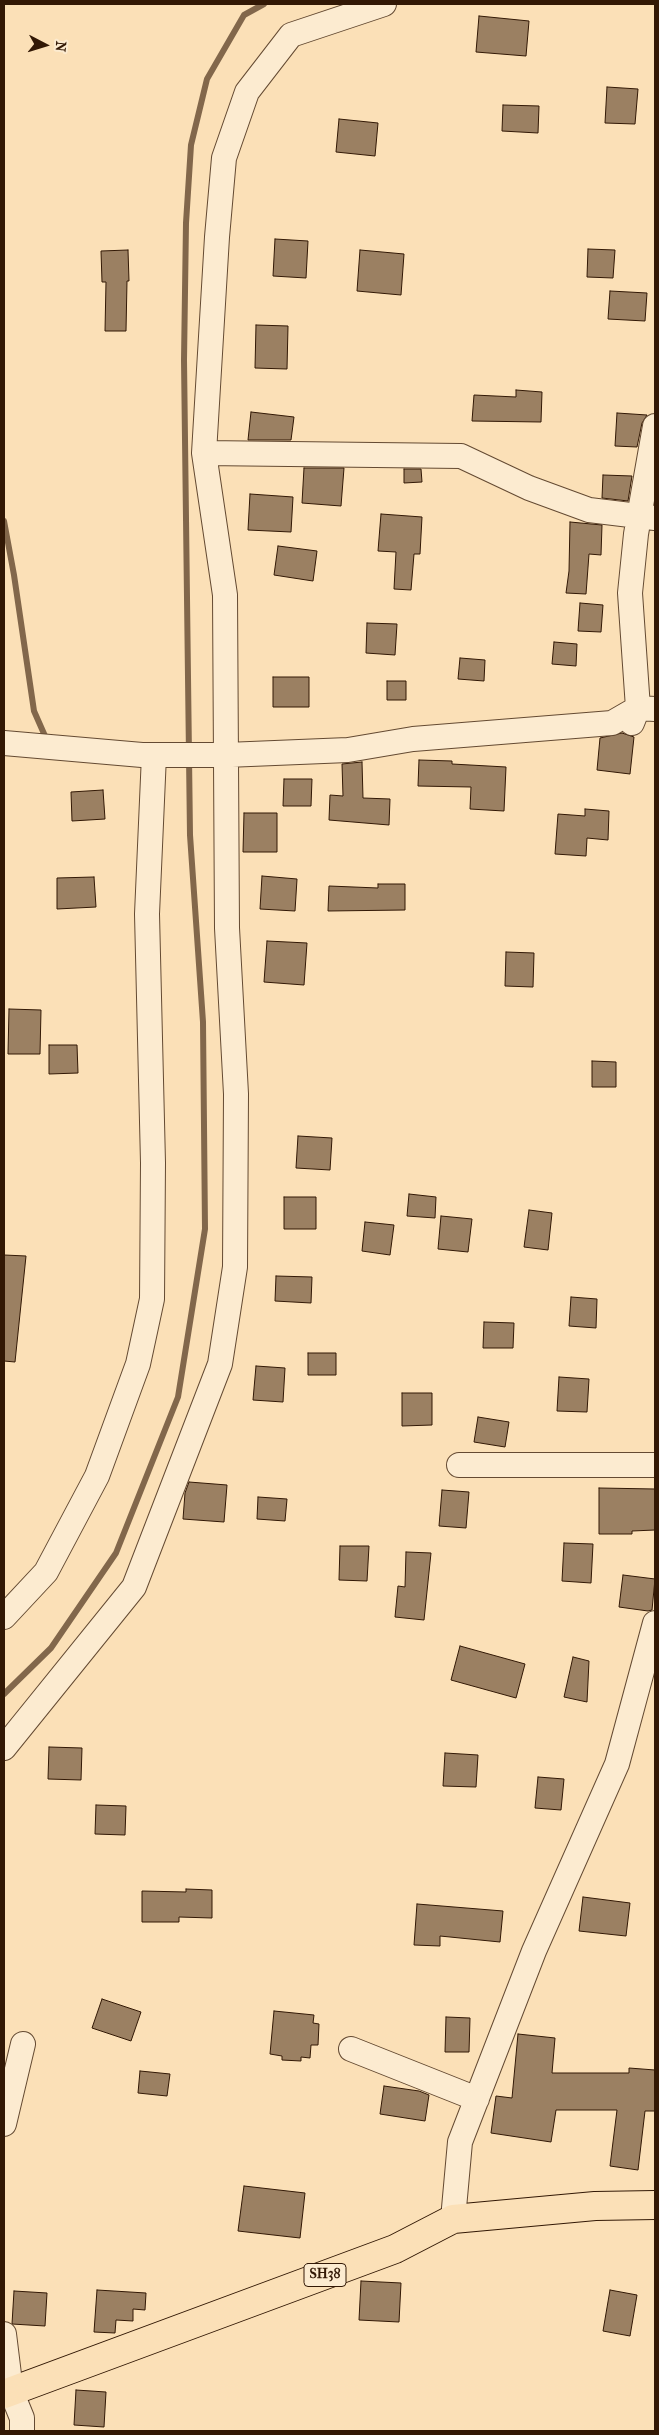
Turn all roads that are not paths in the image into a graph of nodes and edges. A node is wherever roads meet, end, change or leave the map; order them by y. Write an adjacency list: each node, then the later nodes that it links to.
1 (384, 4): 3 (street)
2 (655, 426): 4 (street)
3 (204, 453): 4 (street); 8 (street)
4 (648, 517): 5 (street)
5 (647, 709): 6 (street); 8 (street)
6 (630, 732)
7 (4, 743): 9 (street)
8 (217, 755): 9 (street); 14 (street)
9 (154, 756): 12 (street)
10 (458, 1465): 11 (street)
11 (655, 1465)
12 (4, 1617)
13 (655, 1623): 17 (street)
14 (4, 1748)
15 (23, 2044): 18 (street)
16 (351, 2048): 17 (street)
17 (477, 2099): 20 (street)
18 (4, 2124)
19 (655, 2206): 20 (main road, SH38)
20 (454, 2219): 22 (main road, SH38)
21 (4, 2334): 22 (street)
22 (7, 2393): 23 (street)
23 (22, 2431)

